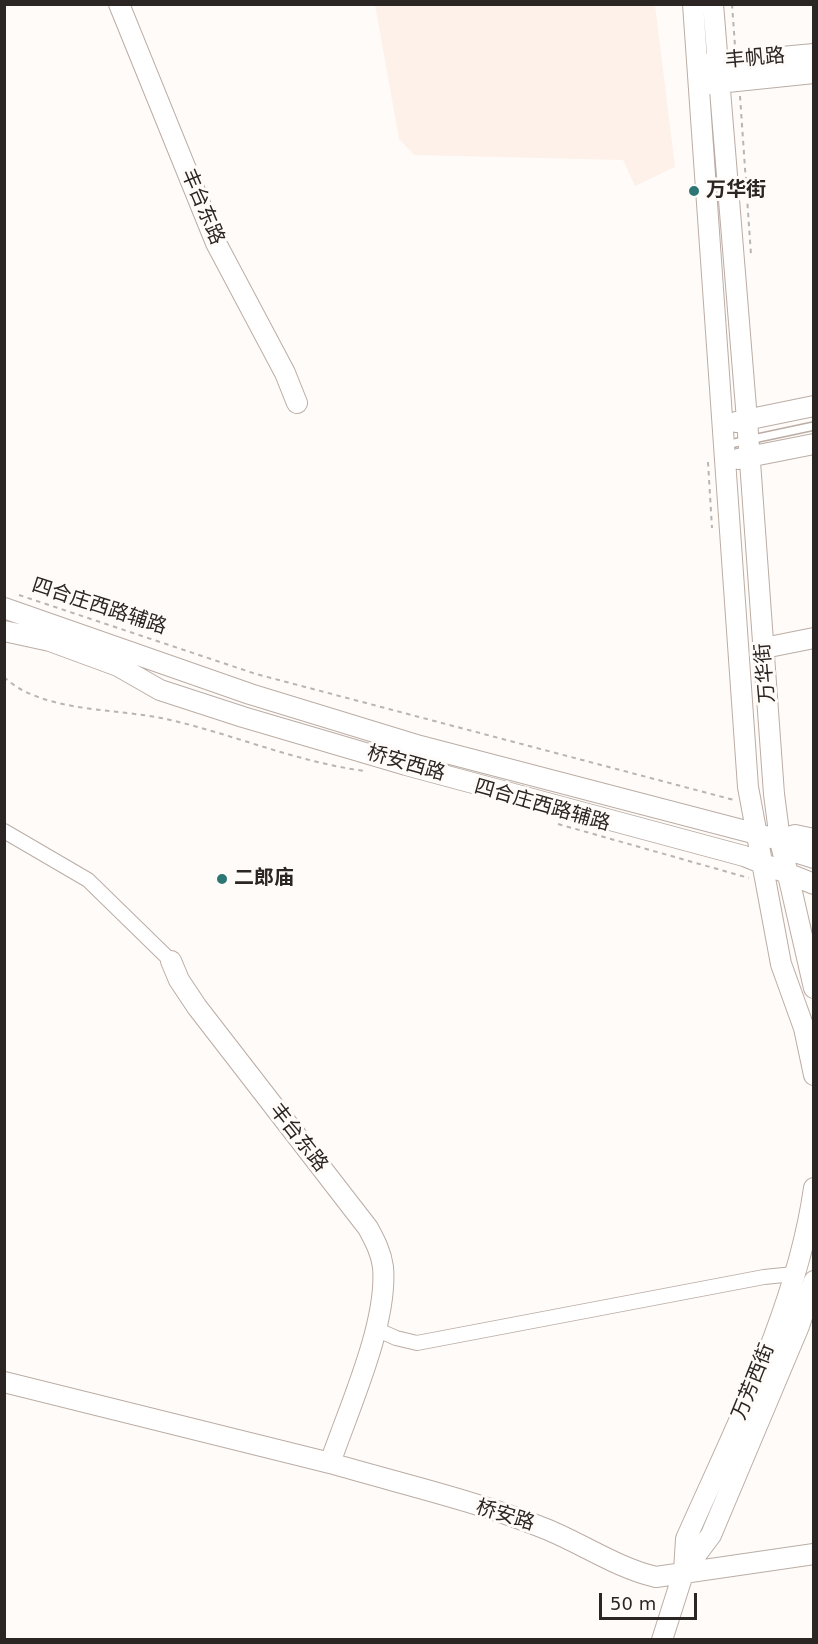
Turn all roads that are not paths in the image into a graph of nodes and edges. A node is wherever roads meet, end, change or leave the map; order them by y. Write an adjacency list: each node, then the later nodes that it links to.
1 (120, 4): 10 (main road, 丰台东路)
2 (693, 4): 6 (main road, 万华街)
3 (713, 4): 5 (main road, 万华街)
4 (813, 54): 5 (main road, 丰帆路)
5 (718, 63): 6 (main road, 丰帆路); 8 (main road, 万华街)
6 (697, 64): 9 (main road, 万华街)
7 (813, 73): 8 (main road, 丰帆路)
8 (720, 83): 9 (main road, 丰帆路); 12 (main road, 万华街)
9 (699, 85): 13 (main road, 万华街)
10 (297, 403)
11 (813, 406): 12 (main road)
12 (747, 420): 13 (main road); 16 (main road, 万华街)
13 (724, 424): 17 (main road, 万华街)
14 (813, 426): 16 (lane)
15 (813, 444): 16 (main road)
16 (749, 448): 17 (main road); 21 (main road, 万华街)
17 (726, 453): 23 (main road, 万华街)
18 (9, 601): 23 (main road, 桥安西路)
19 (4, 631): 27 (main road, 桥安西路)
20 (813, 638): 21 (main road)
21 (764, 648): 25 (main road, 万华街)
22 (4, 831): 30 (street)
23 (757, 835): 25 (main road, 桥安西路); 27 (main road, 万华街)
24 (813, 839): 25 (main road)
25 (780, 840): 26 (main road, 桥安西路); 28 (main road, 万华街)
26 (813, 858)
27 (763, 864): 28 (main road, 桥安西路); 32 (main road)
28 (789, 875): 29 (main road, 桥安西路); 31 (main road)
29 (813, 884)
30 (171, 961): 36 (main road, 丰台东路)
31 (813, 988)
32 (813, 1075)
33 (813, 1188): 34 (main road, 万芳西街)
34 (794, 1274): 36 (street); 40 (main road, 万芳西街)
35 (813, 1281): 40 (main road, 万芳西街)
36 (376, 1329): 38 (main road)
37 (4, 1382): 38 (main road, 桥安路)
38 (330, 1463): 40 (main road, 桥安路)
39 (813, 1554): 40 (main road, 桥安路)
40 (684, 1571): 41 (main road, 万芳西街)
41 (662, 1640)

